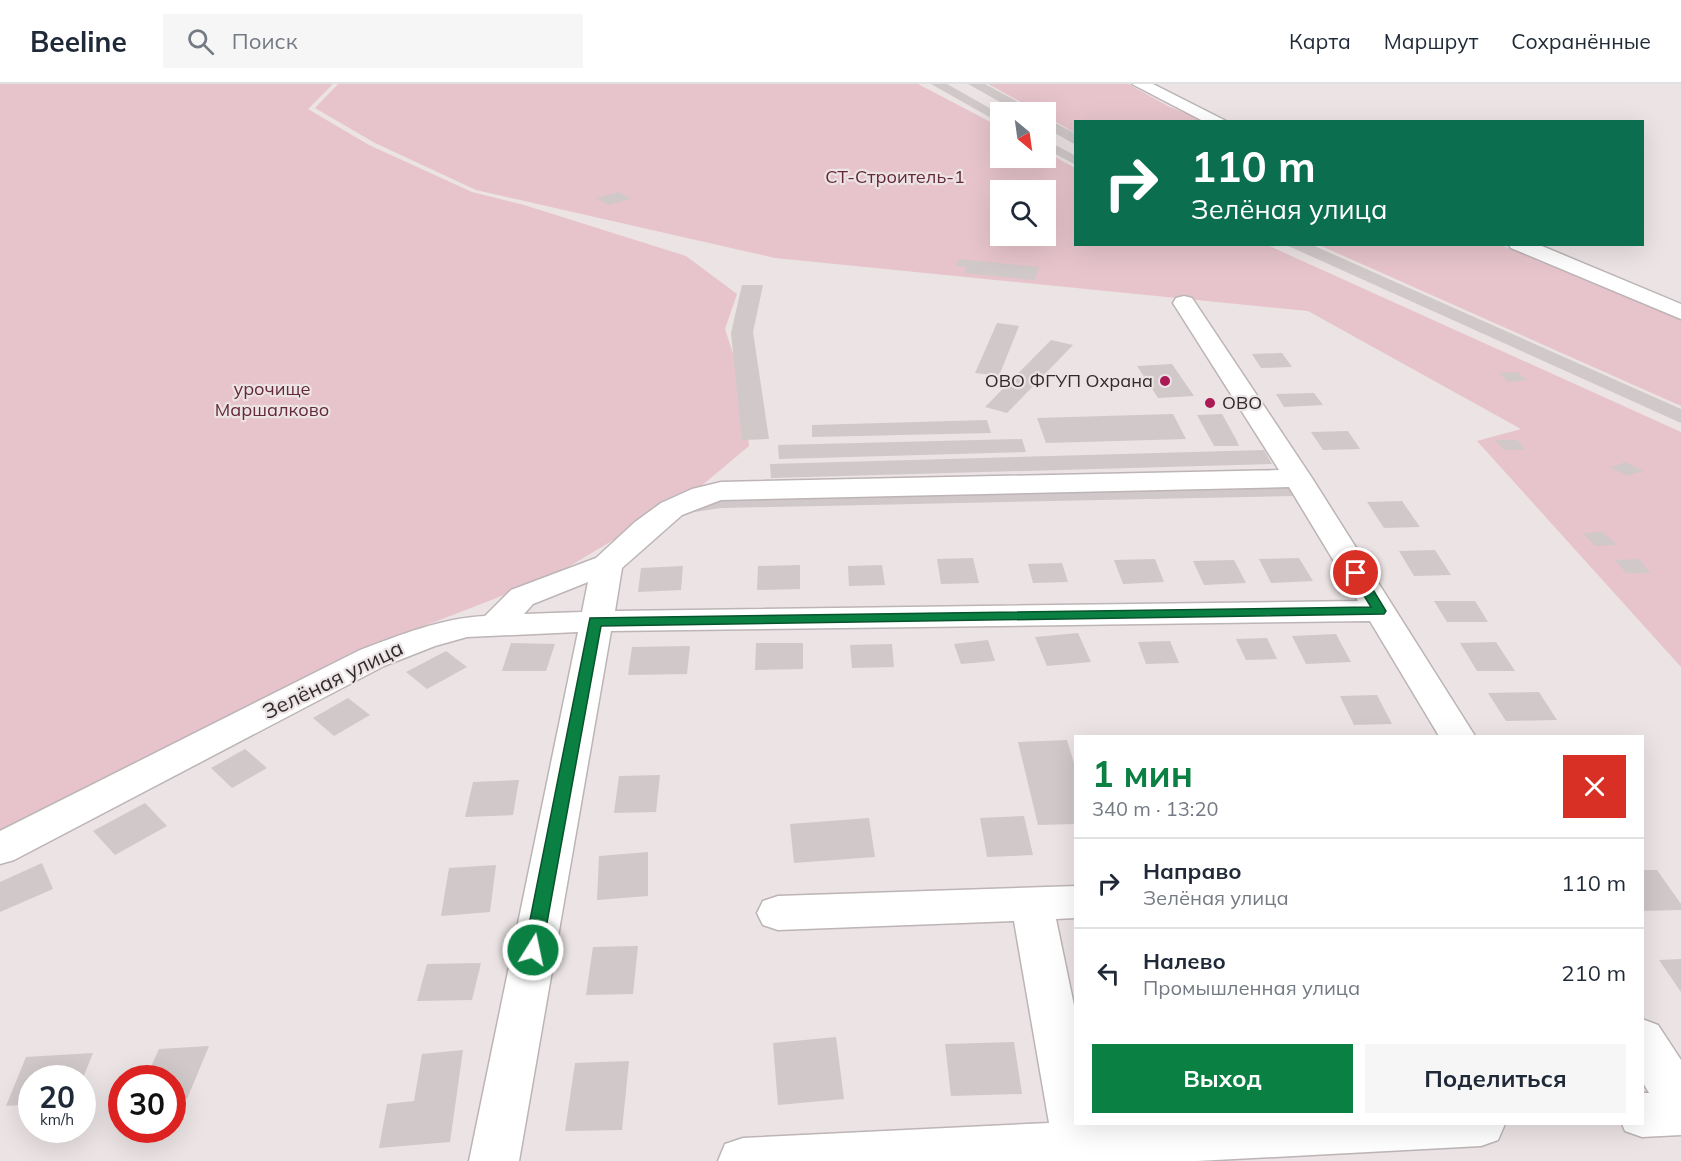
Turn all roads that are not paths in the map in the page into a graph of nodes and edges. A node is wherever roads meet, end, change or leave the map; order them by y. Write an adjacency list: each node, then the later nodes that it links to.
1 (1140, 84): 2 (street)
2 (1216, 120)
3 (1523, 246): 5 (street)
4 (1184, 303): 6 (street)
5 (1681, 312)
6 (1298, 477): 7 (street); 8 (street)
7 (608, 565): 9 (street); 10 (street)
8 (1380, 611): 9 (street, Зелёная улица); 11 (street)
9 (595, 621): 10 (street, Зелёная улица); 22 (street)
10 (494, 626): 12 (street, Зелёная улица)
11 (1456, 735)
12 (0, 849)
13 (1074, 902): 14 (street)
14 (1032, 904): 15 (street); 21 (street)
15 (778, 913)
16 (1644, 1042): 17 (street)
17 (1681, 1102)
18 (1681, 1113): 19 (street)
19 (1644, 1115)
20 (1461, 1125): 21 (street)
21 (1077, 1144): 23 (street)
22 (494, 1161)
23 (743, 1161)

